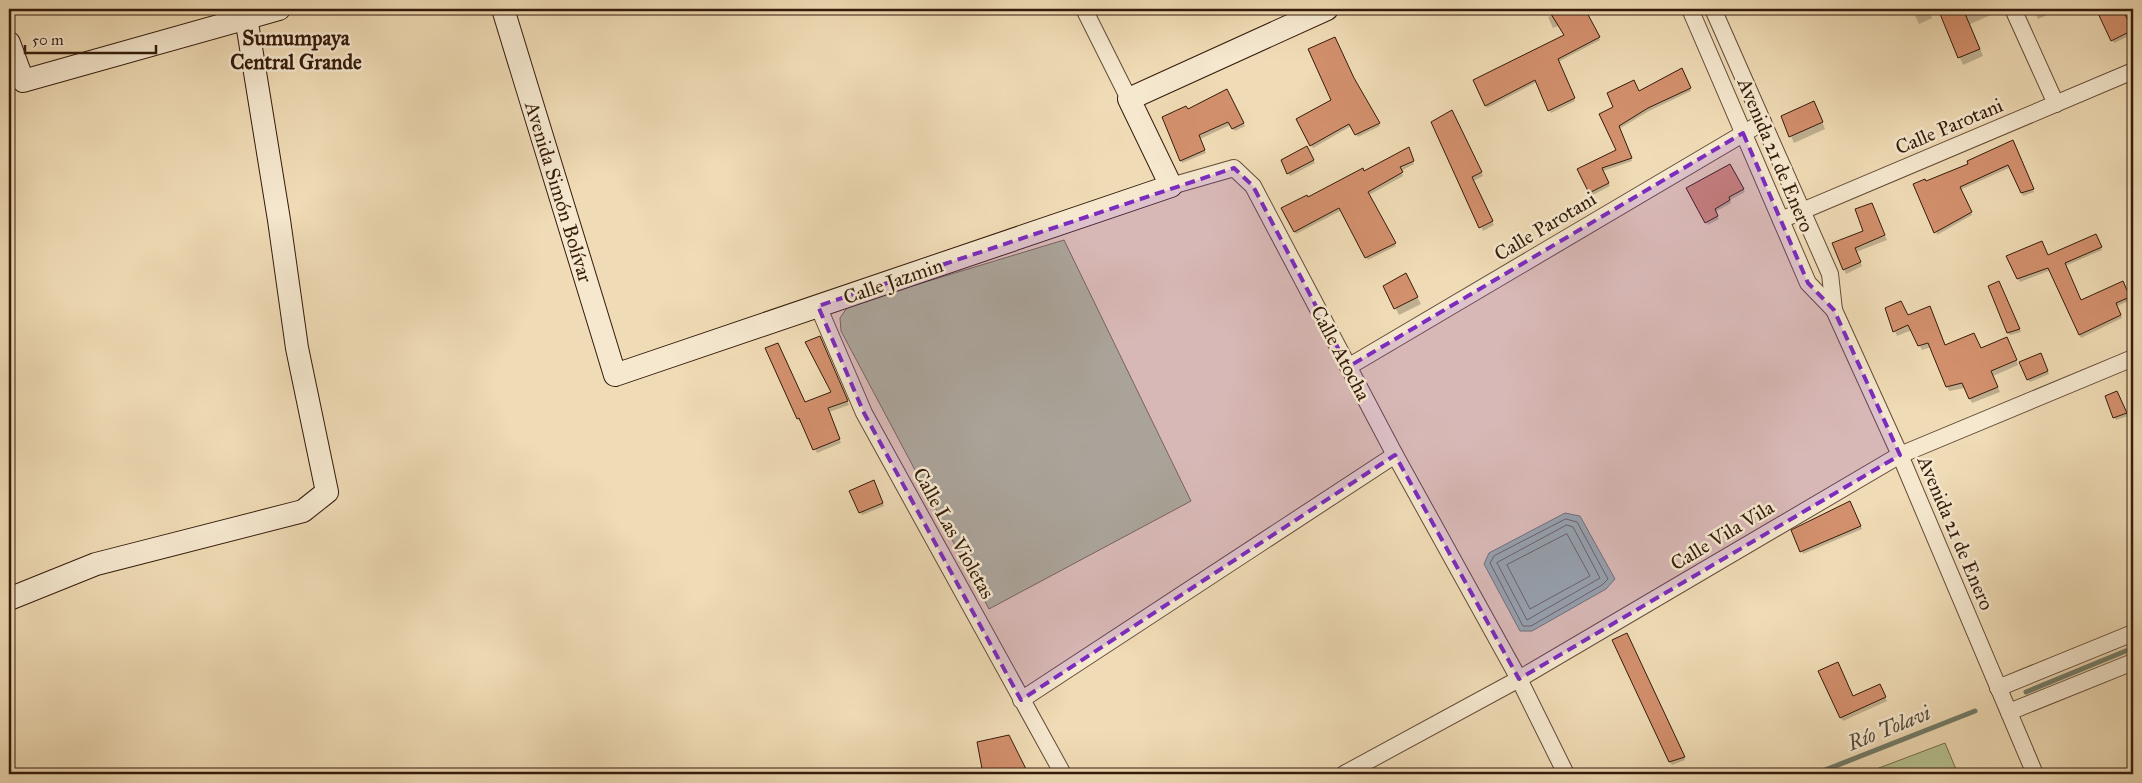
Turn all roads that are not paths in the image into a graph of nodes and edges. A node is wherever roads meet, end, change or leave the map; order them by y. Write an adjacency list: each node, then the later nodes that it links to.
1 (279, 9): 8 (street)
2 (503, 9): 22 (street, Avenida Simón Bolívar)
3 (1084, 9): 11 (street)
4 (1326, 9): 11 (street)
5 (1690, 9): 14 (street, Avenida 21 de Enero)
6 (1713, 9): 13 (street, Avenida 21 de Enero)
7 (2013, 9): 12 (street)
8 (246, 17): 9 (street); 25 (street)
9 (9, 43)
10 (2133, 71): 12 (street, Calle Parotani)
11 (1129, 99): 15 (street)
12 (2056, 104): 16 (street, Calle Parotani)
13 (1763, 122): 14 (street, Calle Parotani); 16 (street, Avenida 21 de Enero)
14 (1744, 133): 17 (street, Avenida 21 de Enero); 21 (street, Calle Parotani)
15 (1171, 186): 18 (street, Calle Jazmin); 21 (street, Calle Atocha)
16 (1802, 212): 17 (street, Calle Parotani); 19 (street, Avenida 21 de Enero)
17 (1781, 220): 19 (street, Avenida 21 de Enero)
18 (818, 306): 22 (street, Calle Jazmin); 30 (street, Calle Las Violetas)
19 (1834, 310): 24 (street, Avenida 21 de Enero)
20 (2133, 358): 24 (street, Calle Vila Vila)
21 (1348, 367): 23 (street, Calle Atocha)
22 (615, 375)
23 (1395, 455): 28 (street, Calle Atocha); 30 (street)
24 (1900, 455): 28 (street, Calle Vila Vila); 29 (street, Avenida 21 de Enero)
25 (9, 599)
26 (2133, 633): 29 (street)
27 (2133, 662): 31 (street)
28 (1519, 680): 33 (street, Calle Vila Vila); 34 (street, Calle Atocha)
29 (1998, 688): 31 (street, Avenida 21 de Enero)
30 (1021, 700): 32 (street, Calle Las Violetas)
31 (2009, 712): 35 (street, Avenida 21 de Enero)
32 (1063, 774)
33 (1344, 774)
34 (1566, 774)
35 (2035, 774)

